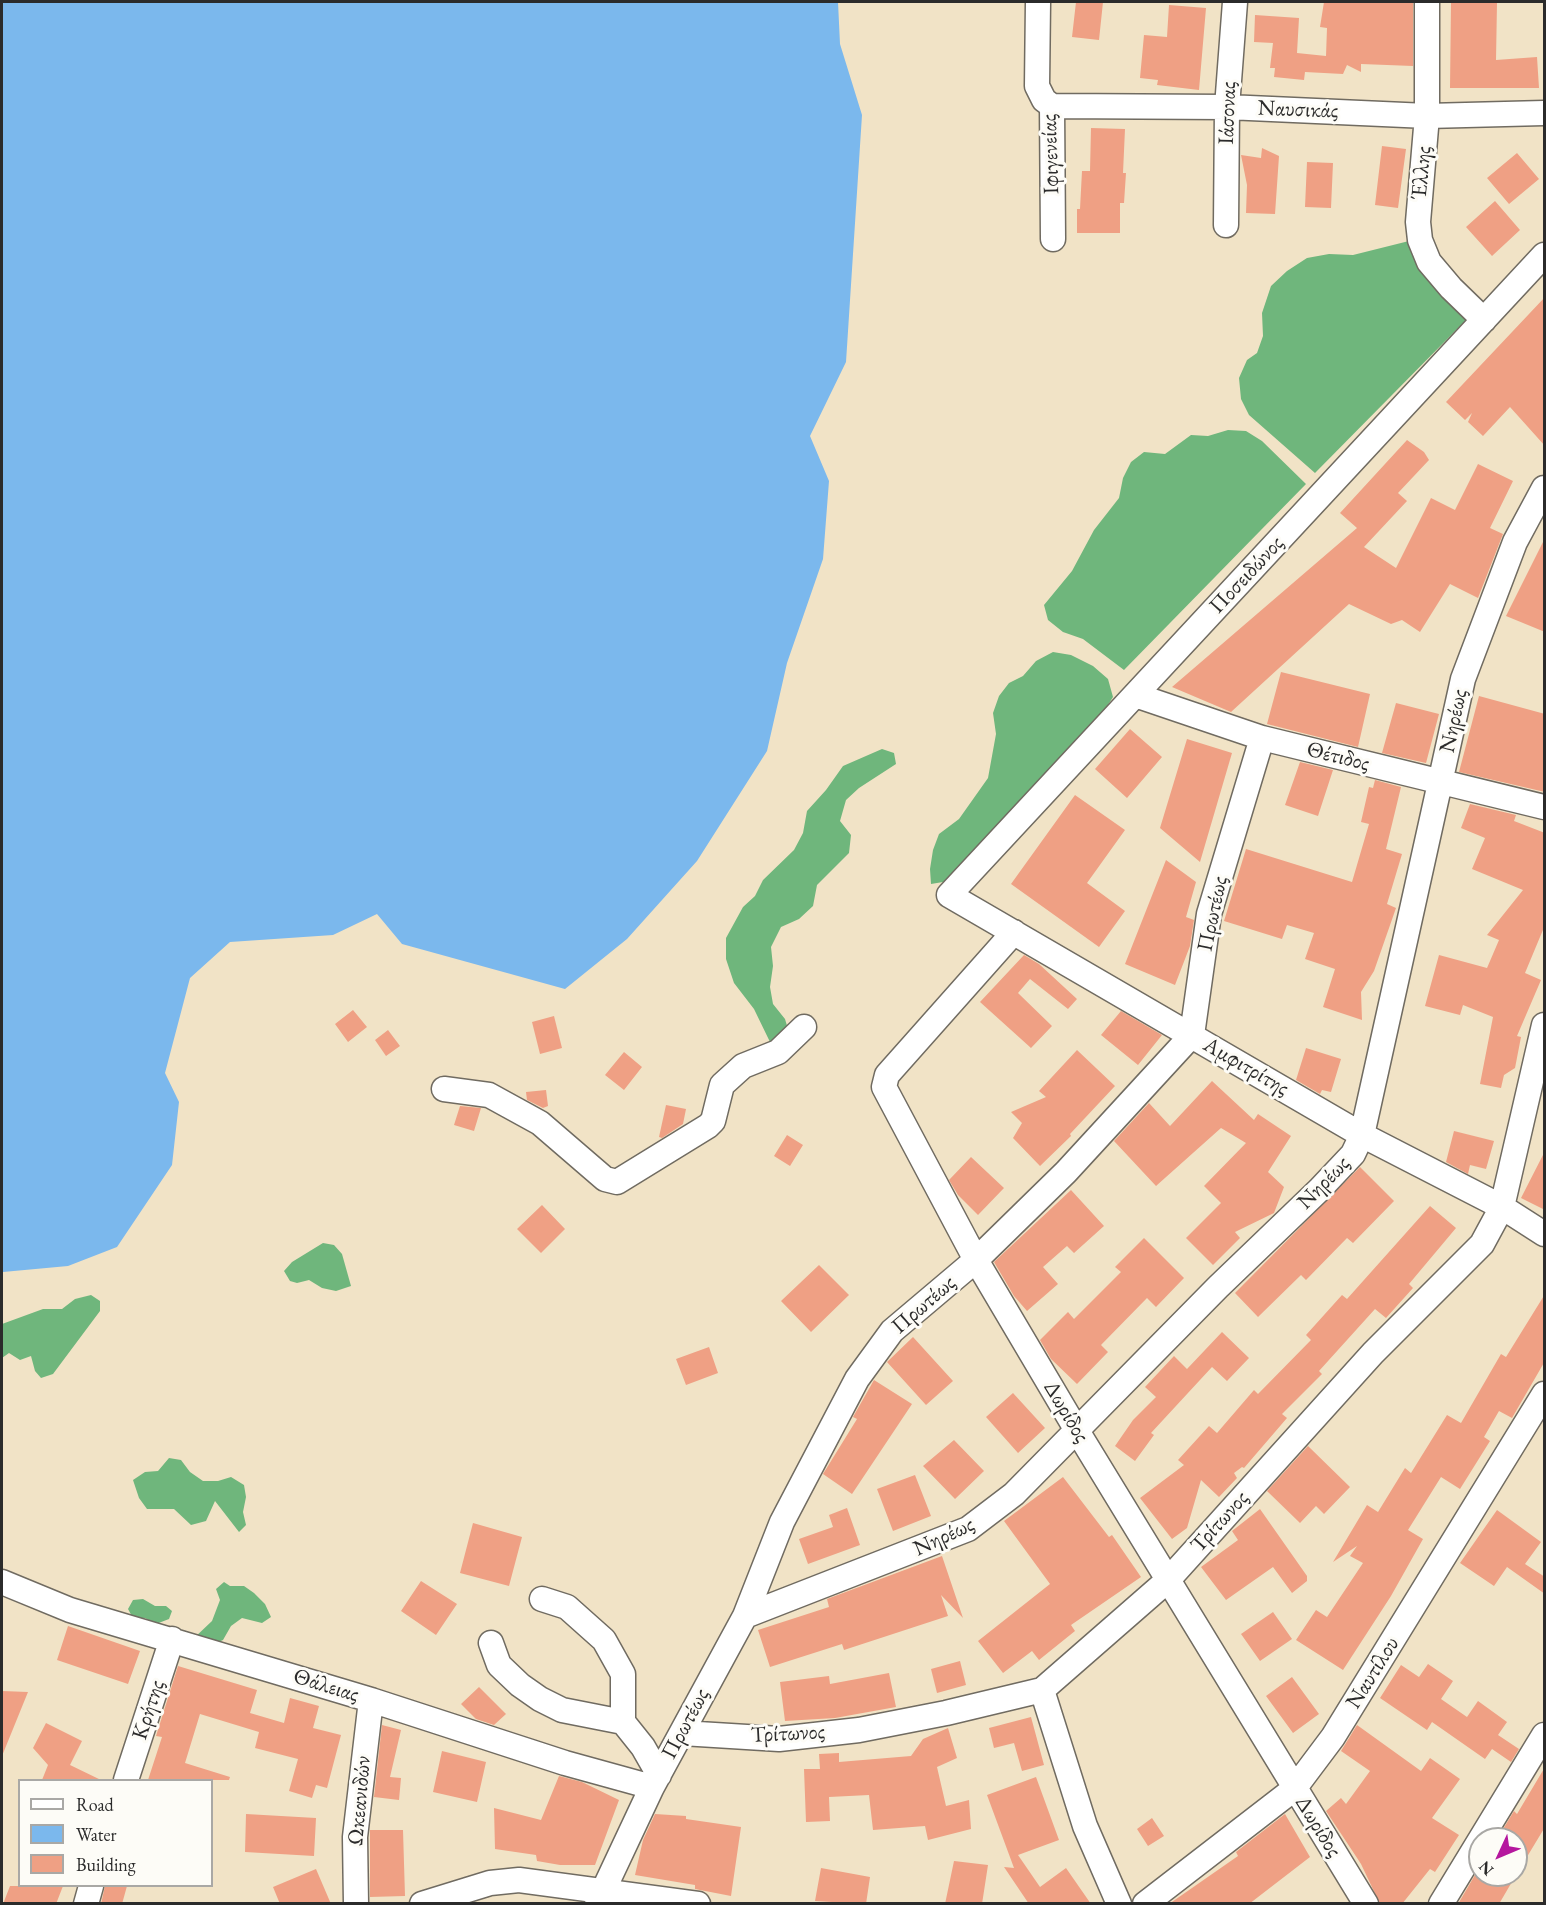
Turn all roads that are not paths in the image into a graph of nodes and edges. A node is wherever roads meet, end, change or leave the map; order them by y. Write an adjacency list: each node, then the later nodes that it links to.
1 (1038, 2): 4 (street, Ιφιγενείας)
2 (1235, 2): 5 (street, Ιάσονας)
3 (1426, 2): 7 (street, Έλλης)
4 (1052, 106): 5 (street, Ναυσικάς); 9 (street, Ιφιγενείας)
5 (1227, 107): 7 (street, Ναυσικάς); 8 (street, Ιάσονας)
6 (1545, 113): 7 (street, Ναυσικάς)
7 (1427, 116): 11 (street, Έλλης)
8 (1226, 225)
9 (1053, 239)
10 (1544, 259): 11 (street, Ποσειδώνος)
11 (1484, 320): 13 (street, Ποσειδώνος)
12 (1545, 488): 15 (street, Νηρέως)
13 (1135, 695): 14 (street, Θέτιδος); 17 (street, Ποσειδώνος)
14 (1262, 738): 15 (street, Θέτιδος); 21 (street, Πρωτέως)
15 (1442, 782): 16 (street, Θέτιδος); 23 (street, Νηρέως)
16 (1545, 807)
17 (949, 896): 18 (street, Αμφιτρίτης)
18 (1014, 932): 21 (street, Αμφιτρίτης); 26 (street, Δωρίδος)
19 (1545, 1025): 24 (street, Τρίτωνος)
20 (804, 1027): 22 (street)
21 (1192, 1035): 23 (street, Αμφιτρίτης); 26 (street, Πρωτέως)
22 (444, 1089)
23 (1362, 1135): 24 (street, Αμφιτρίτης); 28 (street, Νηρέως)
24 (1502, 1207): 25 (street, Αμφιτρίτης); 29 (street, Τρίτωνος)
25 (1545, 1234)
26 (976, 1260): 28 (street, Δωρίδος); 32 (street, Πρωτέως)
27 (1545, 1394): 42 (street, Ναυτίλου)
28 (1076, 1429): 29 (street, Δωρίδος); 32 (street, Νηρέως)
29 (1168, 1580): 35 (street, Τρίτωνος); 42 (street, Δωρίδος)
30 (2, 1582): 33 (street, Θάλειας)
31 (542, 1599): 37 (street)
32 (745, 1616): 38 (street, Πρωτέως)
33 (172, 1639): 36 (street, Θάλειας); 40 (street, Κρήτης)
34 (491, 1643): 37 (street)
35 (1042, 1690): 38 (street, Τρίτωνος); 49 (street)
36 (371, 1700): 41 (street, Θάλειας); 46 (street, Ωκεανιδών)
37 (623, 1722): 41 (street)
38 (682, 1733): 41 (street, Πρωτέως)
39 (1545, 1735): 52 (street)
40 (126, 1779)
41 (655, 1781): 44 (street, Πρωτέως)
42 (1294, 1789): 50 (street, Ναυτίλου); 51 (street, Δωρίδος)
43 (92, 1887): 45 (street)
44 (601, 1897): 47 (street); 48 (street)
45 (86, 1904)
46 (356, 1904)
47 (422, 1904)
48 (698, 1904)
49 (1119, 1904)
50 (1145, 1904)
51 (1366, 1904)
52 (1441, 1904)

